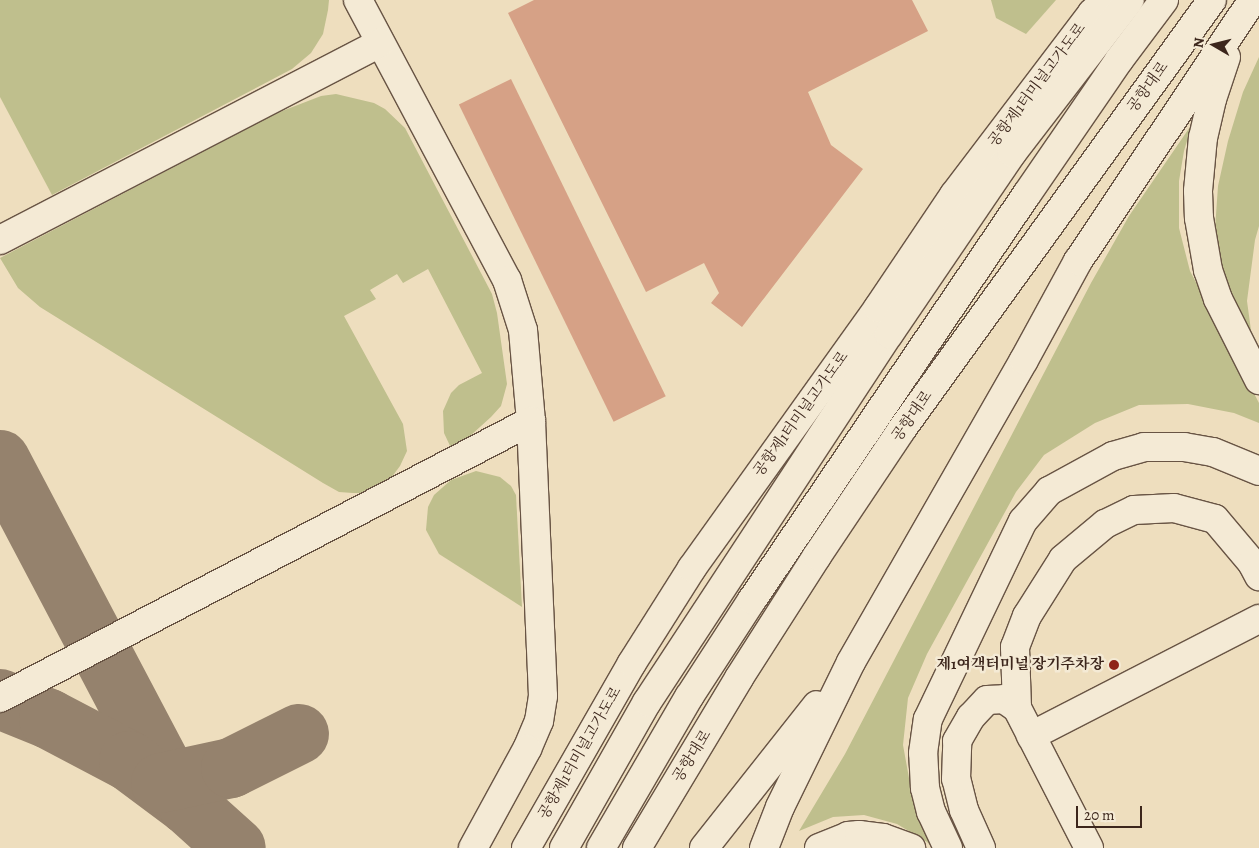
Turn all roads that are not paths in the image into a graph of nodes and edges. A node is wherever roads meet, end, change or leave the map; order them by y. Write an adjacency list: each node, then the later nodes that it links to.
1 (358, 0): 6 (street)
2 (1111, 0): 18 (street, 공항제1터미널고가도로); 19 (street)
3 (1164, 0): 20 (street)
4 (1212, 0): 21 (street, 공항대로)
5 (1254, 0): 8 (street); 13 (street)
6 (380, 43): 7 (street); 9 (street)
7 (0, 240)
8 (1259, 380)
9 (532, 422): 14 (street); 17 (street)
10 (1259, 471): 26 (street)
11 (1259, 576): 15 (street)
12 (1259, 618): 16 (street)
13 (851, 662): 22 (street); 23 (street)
14 (0, 698)
15 (1017, 708): 16 (street); 27 (street)
16 (1031, 736): 28 (street)
17 (473, 848)
18 (526, 848)
19 (564, 848)
20 (601, 848)
21 (637, 848)
22 (704, 848)
23 (764, 848)
24 (819, 848): 25 (street)
25 (911, 848)
26 (948, 848)
27 (981, 848)
28 (1089, 848)

